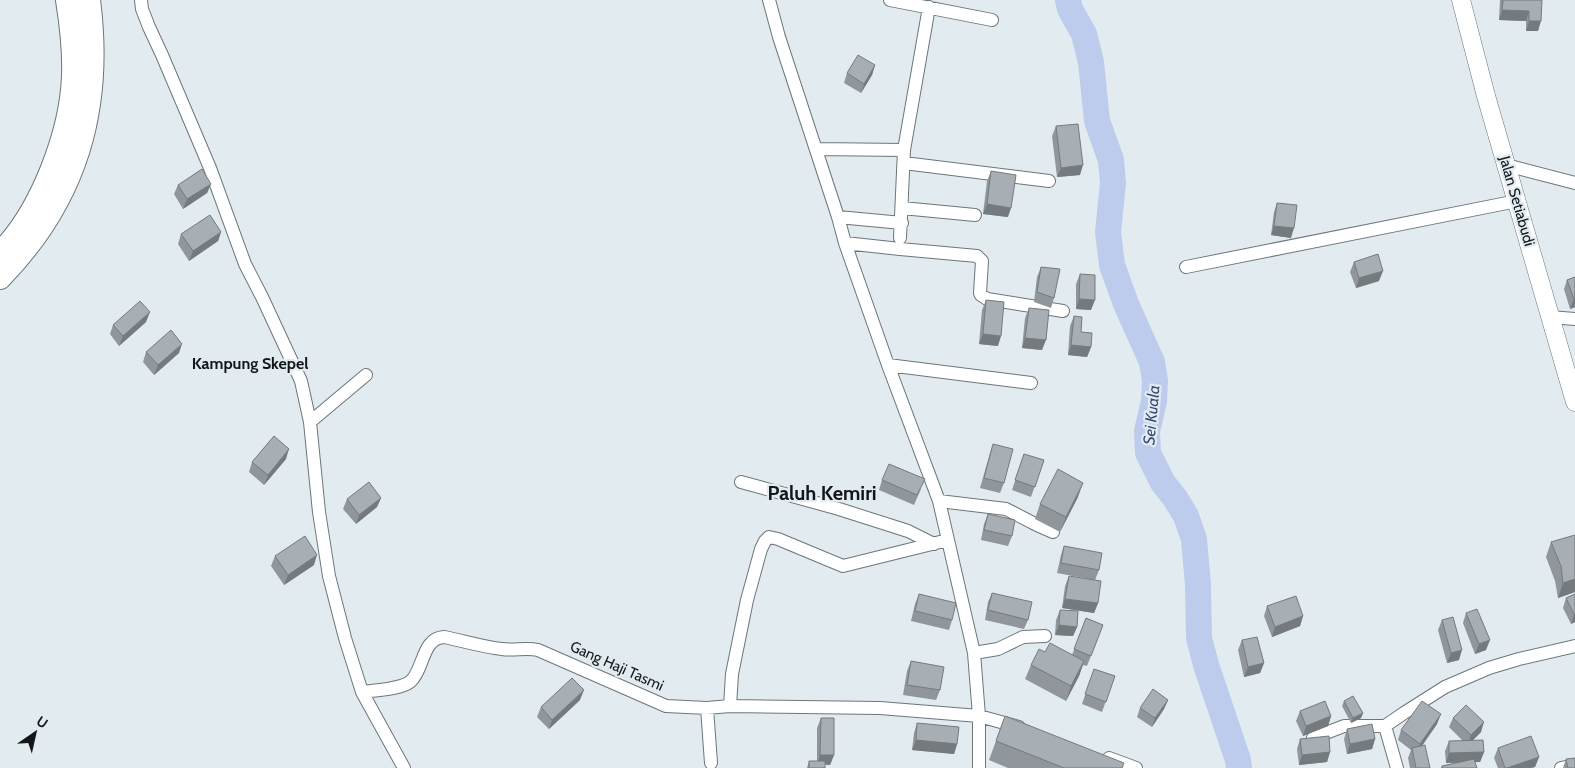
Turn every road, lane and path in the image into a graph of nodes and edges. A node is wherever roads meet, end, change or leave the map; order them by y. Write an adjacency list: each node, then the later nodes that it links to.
1 (67, 0): 21 (highway)
2 (89, 0): 23 (highway)
3 (141, 0): 31 (street)
4 (769, 0): 9 (street)
5 (890, 0): 7 (street)
6 (1461, 0): 11 (street, Jalan Setiabudi)
7 (929, 7): 8 (street); 10 (street)
8 (992, 20)
9 (816, 149): 10 (street); 17 (street)
10 (904, 156): 12 (street); 15 (street)
11 (1506, 166): 13 (street); 14 (street, Jalan Setiabudi)
12 (1049, 181)
13 (1575, 183)
14 (1517, 201): 22 (street); 25 (street, Jalan Setiabudi)
15 (902, 208): 16 (street); 18 (street)
16 (975, 215)
17 (838, 217): 18 (street); 20 (street)
18 (902, 223): 19 (street)
19 (900, 238)
20 (845, 243): 24 (street); 27 (street)
21 (0, 253)
22 (1186, 267)
23 (0, 278)
24 (1063, 310)
25 (1550, 317): 26 (street); 30 (street, Jalan Setiabudi)
26 (1575, 320)
27 (888, 365): 29 (street); 33 (street)
28 (366, 375): 31 (street)
29 (1031, 383)
30 (1575, 402)
31 (310, 422): 40 (street)
32 (741, 482): 36 (street)
33 (939, 501): 34 (street); 35 (street)
34 (1053, 532)
35 (948, 540): 36 (street); 39 (street)
36 (934, 544): 41 (street)
37 (1044, 636): 39 (street)
38 (1575, 646): 44 (street)
39 (974, 653): 43 (street)
40 (362, 692): 42 (street, Gang Haji Tasmi); 50 (street)
41 (730, 706): 42 (street, Gang Haji Tasmi); 43 (street, Gang Haji Tasmi)
42 (707, 708): 48 (street)
43 (979, 716): 45 (street, Gang Haji Tasmi); 51 (street)
44 (1385, 726): 46 (street); 53 (street)
45 (1034, 731)
46 (1313, 738)
47 (1097, 753): 52 (street)
48 (711, 763)
49 (1575, 765): 54 (street)
50 (404, 768)
51 (979, 768)
52 (1136, 768)
53 (1397, 768)
54 (1562, 768)

